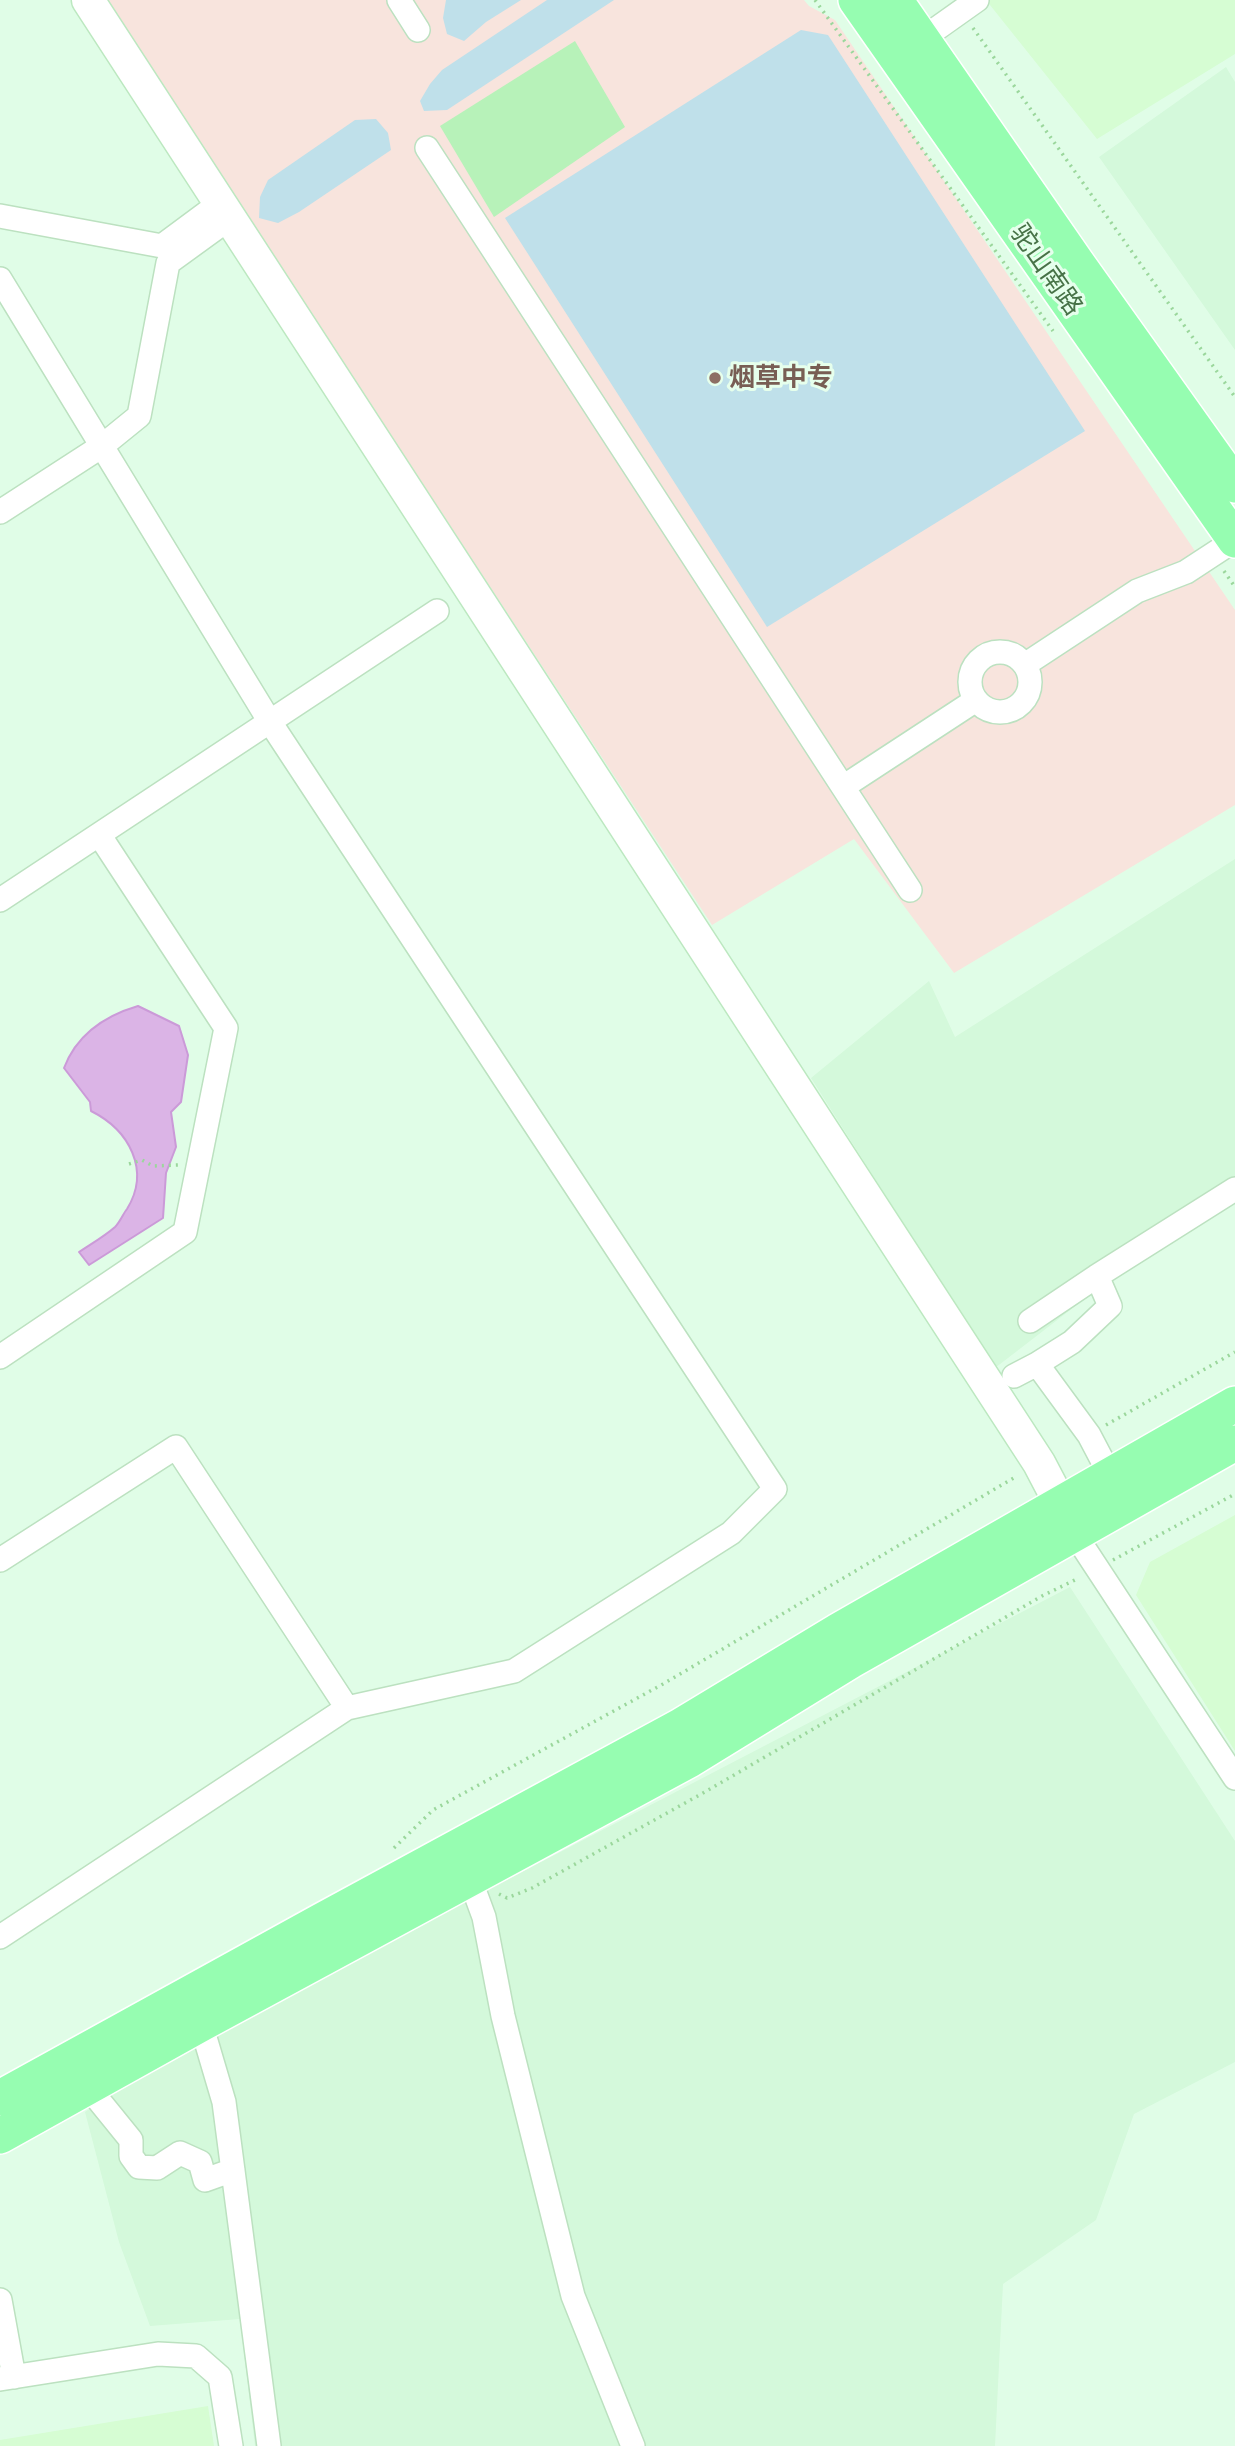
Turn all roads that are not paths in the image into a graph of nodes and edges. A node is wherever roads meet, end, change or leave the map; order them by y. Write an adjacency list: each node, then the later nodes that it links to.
1 (88, 0): 9 (street)
2 (399, 0): 6 (street)
3 (856, 0): 15 (main road, 驼山南路)
4 (895, 0): 7 (main road, 驼山南路)
5 (969, 6): 7 (street)
6 (418, 30)
7 (922, 39): 13 (main road, 驼山南路)
8 (427, 148): 20 (street)
9 (225, 210): 10 (street); 12 (street); 33 (street)
10 (0, 216)
11 (0, 279): 12 (street)
12 (102, 446): 14 (street); 19 (street)
13 (1235, 485)
14 (0, 512)
15 (1228, 545): 17 (street)
16 (437, 611): 19 (street)
17 (1026, 664): 18 (street); 18 (street)
18 (976, 700): 20 (street)
19 (270, 722): 21 (street); 35 (street)
20 (843, 787): 22 (street)
21 (100, 835): 23 (street); 27 (street)
22 (910, 890)
23 (0, 900)
24 (1235, 1189): 25 (street)
25 (1097, 1276): 26 (street); 28 (street)
26 (1030, 1321)
27 (0, 1357)
28 (1037, 1364): 29 (street); 32 (street)
29 (1014, 1376)
30 (1235, 1404): 32 (main road)
31 (1235, 1443): 33 (main road)
32 (1110, 1475): 33 (main road)
33 (1067, 1518): 36 (street); 37 (main road); 41 (main road)
34 (0, 1560): 35 (street)
35 (347, 1708): 38 (street)
36 (1235, 1777)
37 (470, 1879): 39 (main road); 48 (street)
38 (0, 1937)
39 (201, 2024): 40 (main road); 43 (street)
40 (88, 2087): 42 (main road); 43 (street)
41 (0, 2098)
42 (0, 2136)
43 (233, 2170): 47 (street)
44 (0, 2301): 45 (street)
45 (7, 2378): 46 (street)
46 (231, 2446)
47 (269, 2446)
48 (633, 2446)

